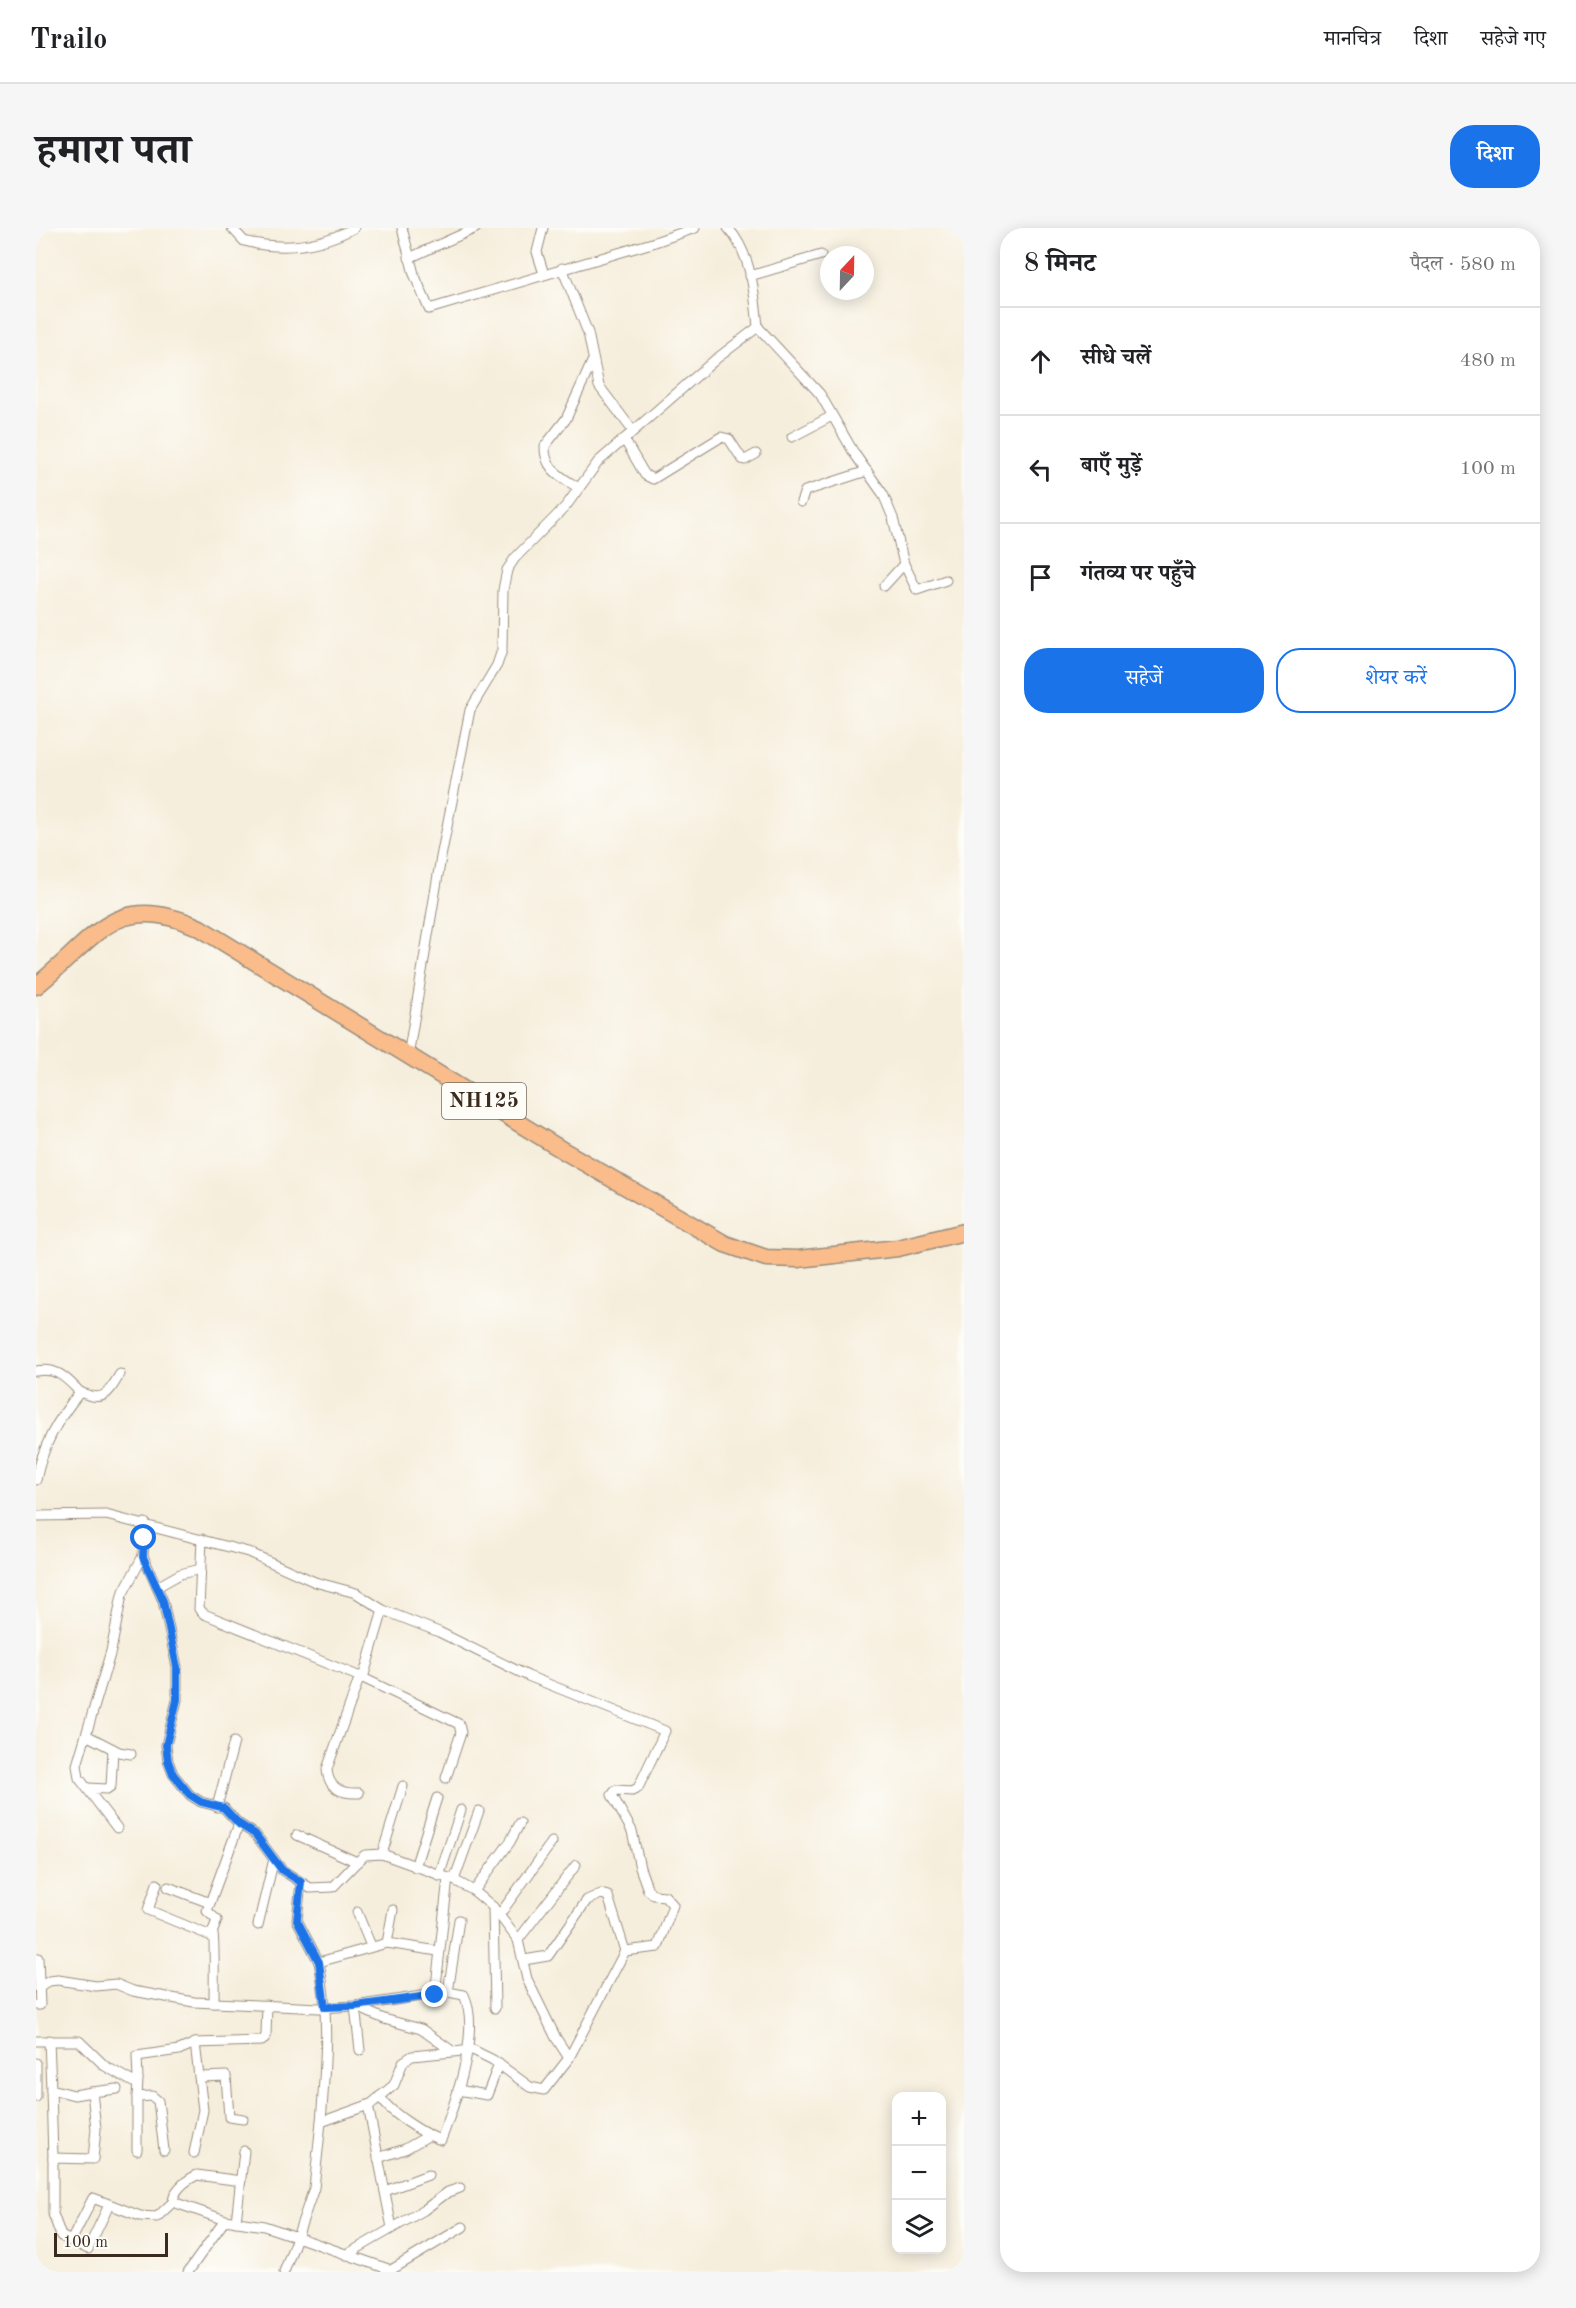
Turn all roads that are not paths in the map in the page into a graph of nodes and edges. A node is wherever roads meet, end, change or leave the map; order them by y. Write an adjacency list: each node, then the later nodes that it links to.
1 (232, 228): 2 (street)
2 (354, 228)
3 (402, 228): 9 (street)
4 (476, 228): 9 (street)
5 (543, 228): 11 (street)
6 (695, 228): 10 (street)
7 (728, 228): 12 (street)
8 (820, 255): 12 (street)
9 (409, 258): 11 (street)
10 (562, 268): 11 (street); 14 (street)
11 (544, 274)
12 (750, 276): 13 (street)
13 (758, 327): 15 (street); 16 (street)
14 (593, 359): 16 (street); 21 (street)
15 (832, 416): 17 (street); 20 (street)
16 (633, 431): 18 (street)
17 (792, 437)
18 (624, 439): 19 (street); 21 (street)
19 (756, 454)
20 (867, 471): 22 (street); 23 (street)
21 (577, 487): 27 (street)
22 (801, 502)
23 (904, 564): 24 (street); 25 (street)
24 (946, 580)
25 (884, 586)
26 (36, 986): 27 (highway, NH125)
27 (408, 1056): 28 (highway, NH125)
28 (964, 1232)
29 (36, 1371): 31 (street)
30 (120, 1374): 31 (street)
31 (80, 1392): 32 (street)
32 (36, 1480)
33 (36, 1516): 34 (street)
34 (146, 1523): 35 (street); 36 (street)
35 (202, 1539): 37 (street); 39 (street)
36 (143, 1557): 38 (street); 41 (street)
37 (201, 1569): 38 (street); 40 (street)
38 (157, 1587): 50 (street)
39 (383, 1610): 40 (street); 80 (street)
40 (362, 1677): 45 (street); 48 (street)
41 (86, 1735): 43 (street); 47 (street)
42 (234, 1742): 50 (street)
43 (113, 1749): 44 (street); 47 (street)
44 (131, 1754)
45 (446, 1778)
46 (403, 1786): 58 (street)
47 (88, 1788): 55 (street)
48 (359, 1793)
49 (437, 1798): 62 (street)
50 (217, 1807): 54 (street)
51 (461, 1810): 63 (street)
52 (479, 1811): 63 (street)
53 (520, 1823): 67 (street)
54 (239, 1824): 59 (street); 68 (street)
55 (117, 1828)
56 (297, 1835): 60 (street)
57 (552, 1842): 72 (street)
58 (382, 1854): 60 (street); 62 (street)
59 (274, 1859): 64 (street); 74 (street)
60 (357, 1862): 64 (street)
61 (576, 1865): 76 (street)
62 (414, 1867): 63 (street)
63 (447, 1878): 67 (street); 79 (street)
64 (301, 1882): 83 (street)
65 (157, 1884): 75 (street)
66 (168, 1887): 68 (street)
67 (474, 1891): 69 (street)
68 (210, 1903): 75 (street)
69 (493, 1907): 72 (street); 92 (street)
70 (393, 1910): 77 (street)
71 (357, 1912): 78 (street)
72 (500, 1914): 76 (street)
73 (459, 1920): 85 (street)
74 (258, 1925)
75 (213, 1934): 87 (street)
76 (518, 1940): 82 (street)
77 (387, 1943): 78 (street); 79 (street)
78 (371, 1946): 83 (street)
79 (438, 1951): 86 (street)
80 (625, 1951): 82 (street); 99 (street)
81 (38, 1958): 84 (street)
82 (524, 1960): 99 (street)
83 (319, 1962): 91 (street)
84 (39, 1988): 87 (street); 88 (street)
85 (448, 1992): 86 (street); 97 (street)
86 (435, 1995): 90 (street)
87 (214, 2003): 89 (street)
88 (36, 2005)
89 (267, 2005): 91 (street); 95 (street)
90 (355, 2006): 91 (street); 96 (street); 98 (street)
91 (325, 2007): 113 (street)
92 (495, 2008)
93 (50, 2040): 94 (street); 103 (street); 104 (street)
94 (36, 2041)
95 (195, 2043): 102 (street); 103 (street)
96 (360, 2050)
97 (466, 2050): 98 (street); 101 (street); 106 (street)
98 (452, 2051): 108 (street)
99 (569, 2058): 101 (street)
100 (36, 2063): 109 (street)
101 (499, 2064): 106 (street)
102 (201, 2077): 112 (street); 118 (street)
103 (138, 2079): 110 (street)
104 (51, 2089): 107 (street); 119 (street)
105 (117, 2089): 107 (street)
106 (458, 2090): 114 (street)
107 (92, 2092): 119 (street)
108 (380, 2096): 111 (street); 114 (street)
109 (36, 2097)
110 (137, 2097): 115 (street); 116 (street)
111 (368, 2105): 113 (street); 120 (street)
112 (243, 2119)
113 (321, 2122): 131 (street)
114 (428, 2136): 120 (street)
115 (137, 2150)
116 (164, 2150)
117 (244, 2151): 122 (street)
118 (194, 2153)
119 (53, 2158): 132 (street)
120 (378, 2158): 124 (street)
121 (428, 2175): 124 (street)
122 (241, 2181): 125 (street); 128 (street)
123 (460, 2188): 130 (street)
124 (385, 2191): 130 (street)
125 (173, 2202): 126 (street); 127 (street)
126 (109, 2205): 132 (street); 132 (street)
127 (225, 2220): 128 (street); 135 (street)
128 (236, 2222): 131 (street)
129 (464, 2227): 134 (street)
130 (392, 2228): 133 (street)
131 (297, 2237): 133 (street); 136 (street)
132 (71, 2241)
133 (346, 2255): 134 (street)
134 (402, 2269)
135 (188, 2272)
136 (284, 2272)

